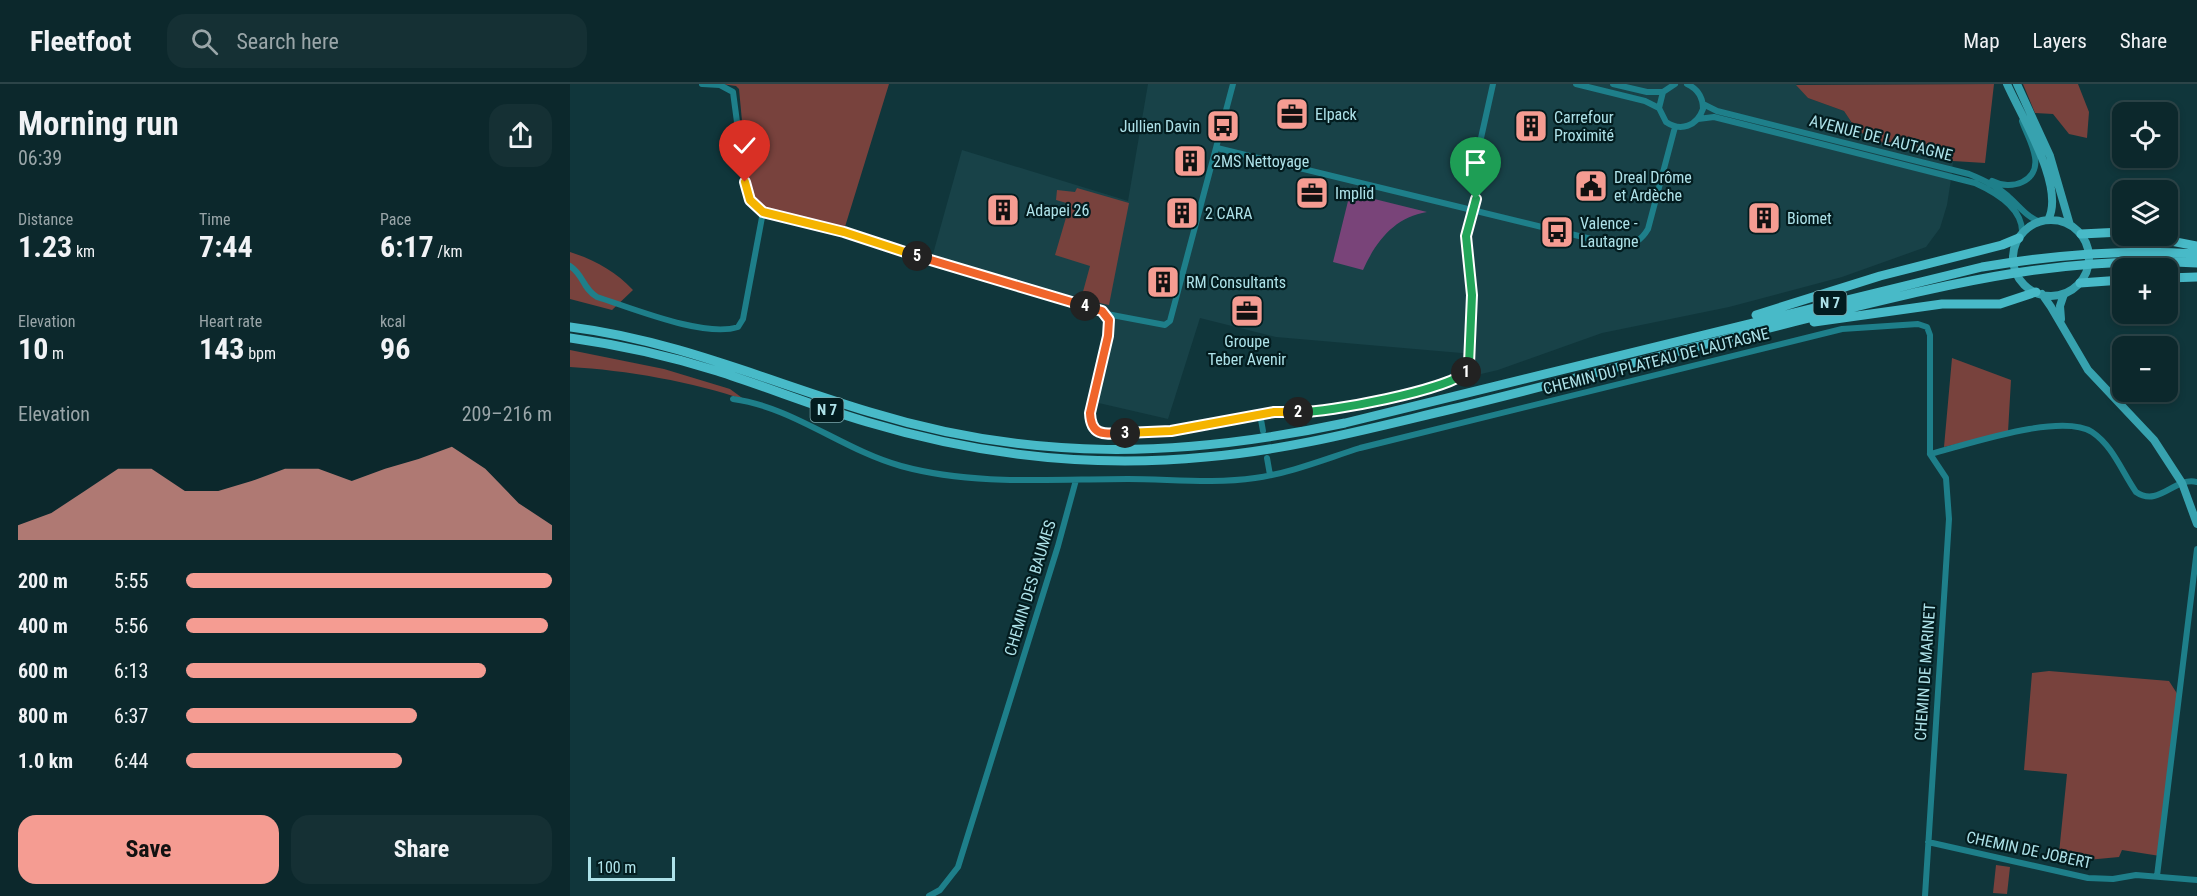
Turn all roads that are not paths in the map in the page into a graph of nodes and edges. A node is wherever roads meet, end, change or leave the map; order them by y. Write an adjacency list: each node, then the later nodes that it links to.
1 (702, 84): 19 (street)
2 (1233, 84): 16 (street)
3 (1492, 84): 18 (street)
4 (1576, 84): 12 (street)
5 (1613, 84): 10 (street)
6 (1675, 84): 10 (street)
7 (1687, 84): 11 (street)
8 (2007, 84): 13 (main road)
9 (2017, 84): 21 (main road)
10 (1663, 92): 12 (street)
11 (1703, 104): 14 (street); 17 (street, AVENUE DE LAUTAGNE)
12 (1659, 108): 15 (street)
13 (2021, 117): 17 (street); 20 (main road)
14 (1698, 119): 15 (street); 24 (street, AVENUE DE LAUTAGNE)
15 (1675, 127): 18 (street)
16 (1217, 148): 18 (street); 38 (street)
17 (1969, 174): 20 (street, AVENUE DE LAUTAGNE)
18 (1473, 211): 45 (street)
19 (763, 212): 30 (street); 38 (street)
20 (2044, 221): 21 (main road); 24 (main road)
21 (2070, 225): 23 (main road)
22 (2112, 232): 23 (highway)
23 (2081, 234): 35 (main road)
24 (2020, 236): 36 (main road); 43 (highway)
25 (2178, 242): 26 (highway)
26 (2197, 246)
27 (2197, 254): 28 (highway, N 7)
28 (2100, 258): 29 (highway, N 7); 31 (highway, N 7)
29 (2197, 263)
30 (570, 266)
31 (2007, 268): 41 (highway, N 7); 43 (highway, N 7)
32 (2197, 277): 33 (highway)
33 (2178, 278)
34 (2112, 281): 35 (highway)
35 (2080, 283): 37 (main road)
36 (2036, 292): 37 (main road); 39 (main road); 41 (highway)
37 (2064, 294): 39 (main road)
38 (1102, 311): 45 (street)
39 (2062, 324): 52 (main road)
40 (570, 327): 43 (highway, N 7)
41 (1744, 334): 42 (highway, N 7)
42 (570, 338)
43 (1655, 346)
44 (733, 399): 50 (street)
45 (1260, 414): 46 (street)
46 (1263, 431)
47 (1929, 454): 49 (street, CHEMIN DU PLATEAU DE LAUTAGNE); 52 (street); 55 (street, CHEMIN DE MARINET)
48 (1268, 458): 49 (street)
49 (1270, 475): 50 (street)
50 (1076, 480): 58 (street, CHEMIN DES BAUMES)
51 (2197, 482): 52 (street)
52 (2182, 483): 53 (main road)
53 (2197, 524)
54 (2197, 549): 56 (street)
55 (1928, 842): 56 (street, CHEMIN DE JOBERT); 59 (street, CHEMIN DE MARINET)
56 (2157, 876): 57 (street, CHEMIN DE JOBERT)
57 (2197, 880)
58 (929, 896)
59 (1925, 896)

